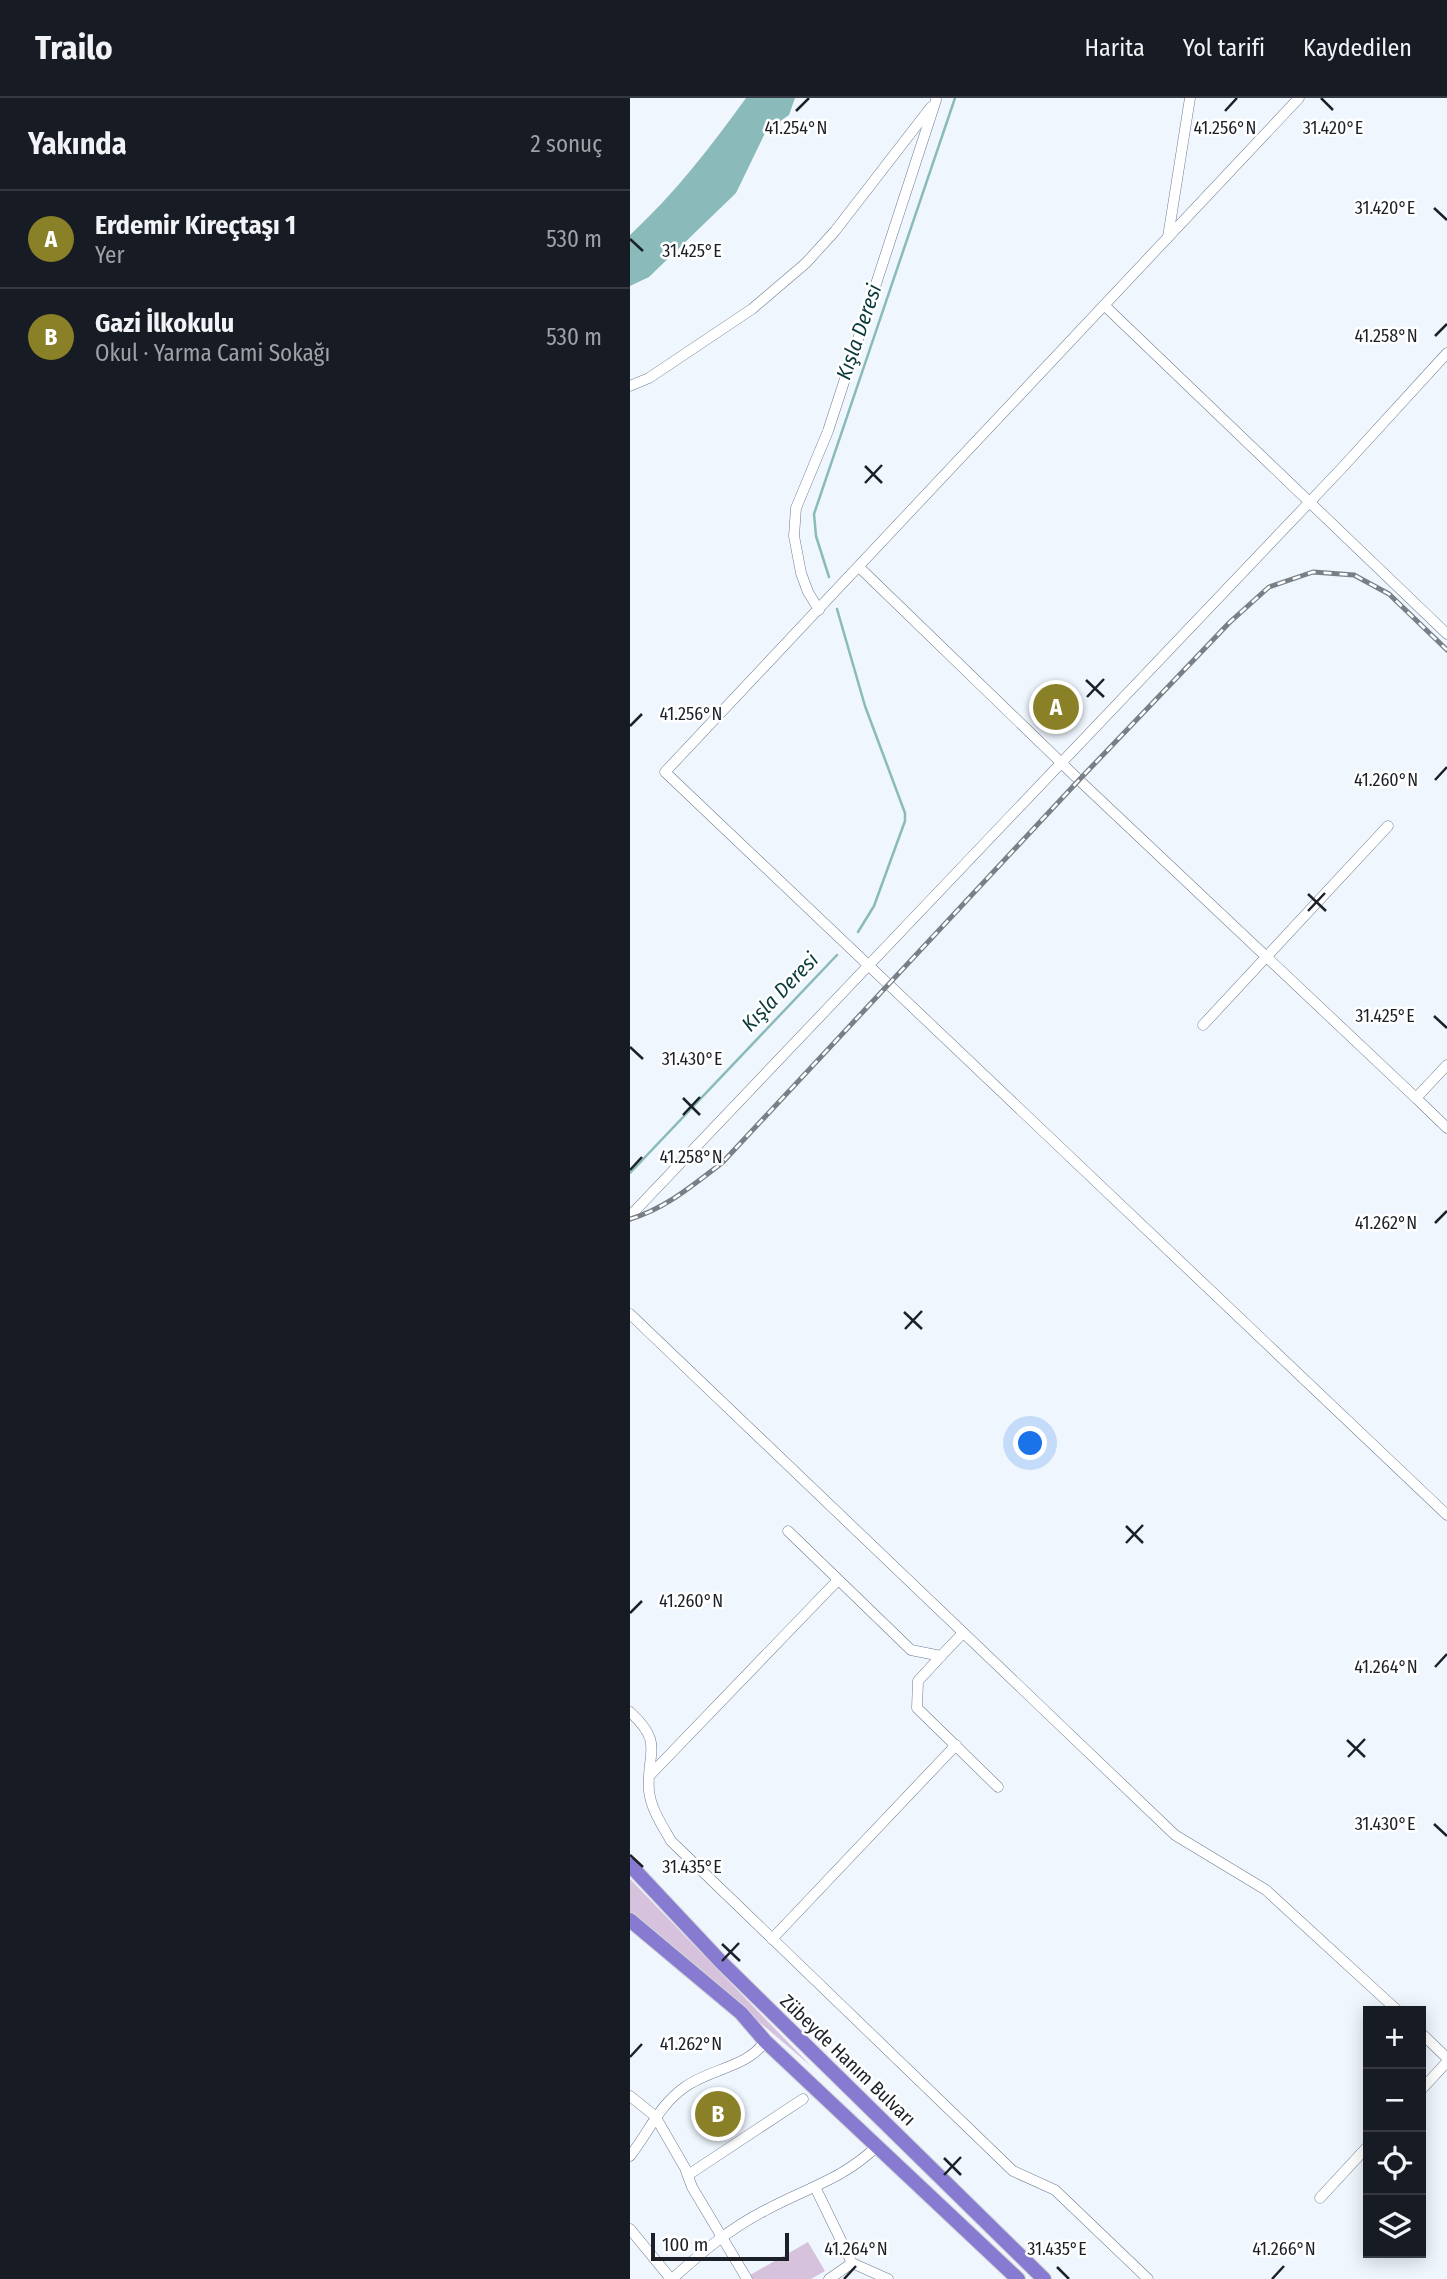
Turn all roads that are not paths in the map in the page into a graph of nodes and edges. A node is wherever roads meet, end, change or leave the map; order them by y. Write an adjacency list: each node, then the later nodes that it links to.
1 (1190, 98): 4 (street)
2 (1299, 98): 4 (street)
3 (937, 99): 7 (street); 10 (street)
4 (1168, 238): 5 (street)
5 (1105, 306): 8 (street); 9 (street)
6 (1447, 353): 8 (street)
7 (630, 386)
8 (1309, 503): 11 (street); 12 (street)
9 (860, 568): 10 (street); 12 (street)
10 (819, 610): 15 (street)
11 (1447, 634)
12 (1060, 762): 14 (street); 15 (street)
13 (1388, 826): 14 (street)
14 (1265, 956): 16 (street); 18 (street)
15 (869, 965): 20 (street); 22 (street)
16 (1203, 1025)
17 (1447, 1065): 18 (street)
18 (1416, 1098): 19 (street)
19 (1447, 1128)
20 (630, 1216)
21 (630, 1314): 25 (street)
22 (1447, 1515)
23 (788, 1531): 24 (street)
24 (837, 1581): 26 (street); 29 (street)
25 (962, 1634): 26 (street); 34 (street)
26 (941, 1656): 28 (street)
27 (630, 1712): 29 (street)
28 (956, 1745): 30 (street); 33 (street)
29 (651, 1774): 33 (street)
30 (998, 1787)
31 (630, 1865): 56 (highway, Zübeyde Hanım Bulvarı)
32 (630, 1920): 36 (highway)
33 (772, 1939): 57 (street)
34 (1393, 2006)
35 (1426, 2038): 37 (street)
36 (765, 2042): 41 (street); 42 (highway)
37 (1447, 2060): 38 (street)
38 (1426, 2084)
39 (630, 2096): 41 (street)
40 (803, 2099): 45 (street)
41 (655, 2116): 44 (street); 45 (street)
42 (877, 2146): 46 (street); 55 (highway)
43 (1363, 2151): 47 (street)
44 (630, 2156)
45 (688, 2175): 49 (street)
46 (816, 2189): 49 (street); 50 (street)
47 (1320, 2198)
48 (630, 2229): 51 (street)
49 (723, 2235): 51 (street); 52 (street)
50 (852, 2263): 53 (street); 54 (street)
51 (672, 2279)
52 (747, 2279)
53 (829, 2279)
54 (888, 2279)
55 (1018, 2279)
56 (1044, 2279)
57 (1148, 2279)

